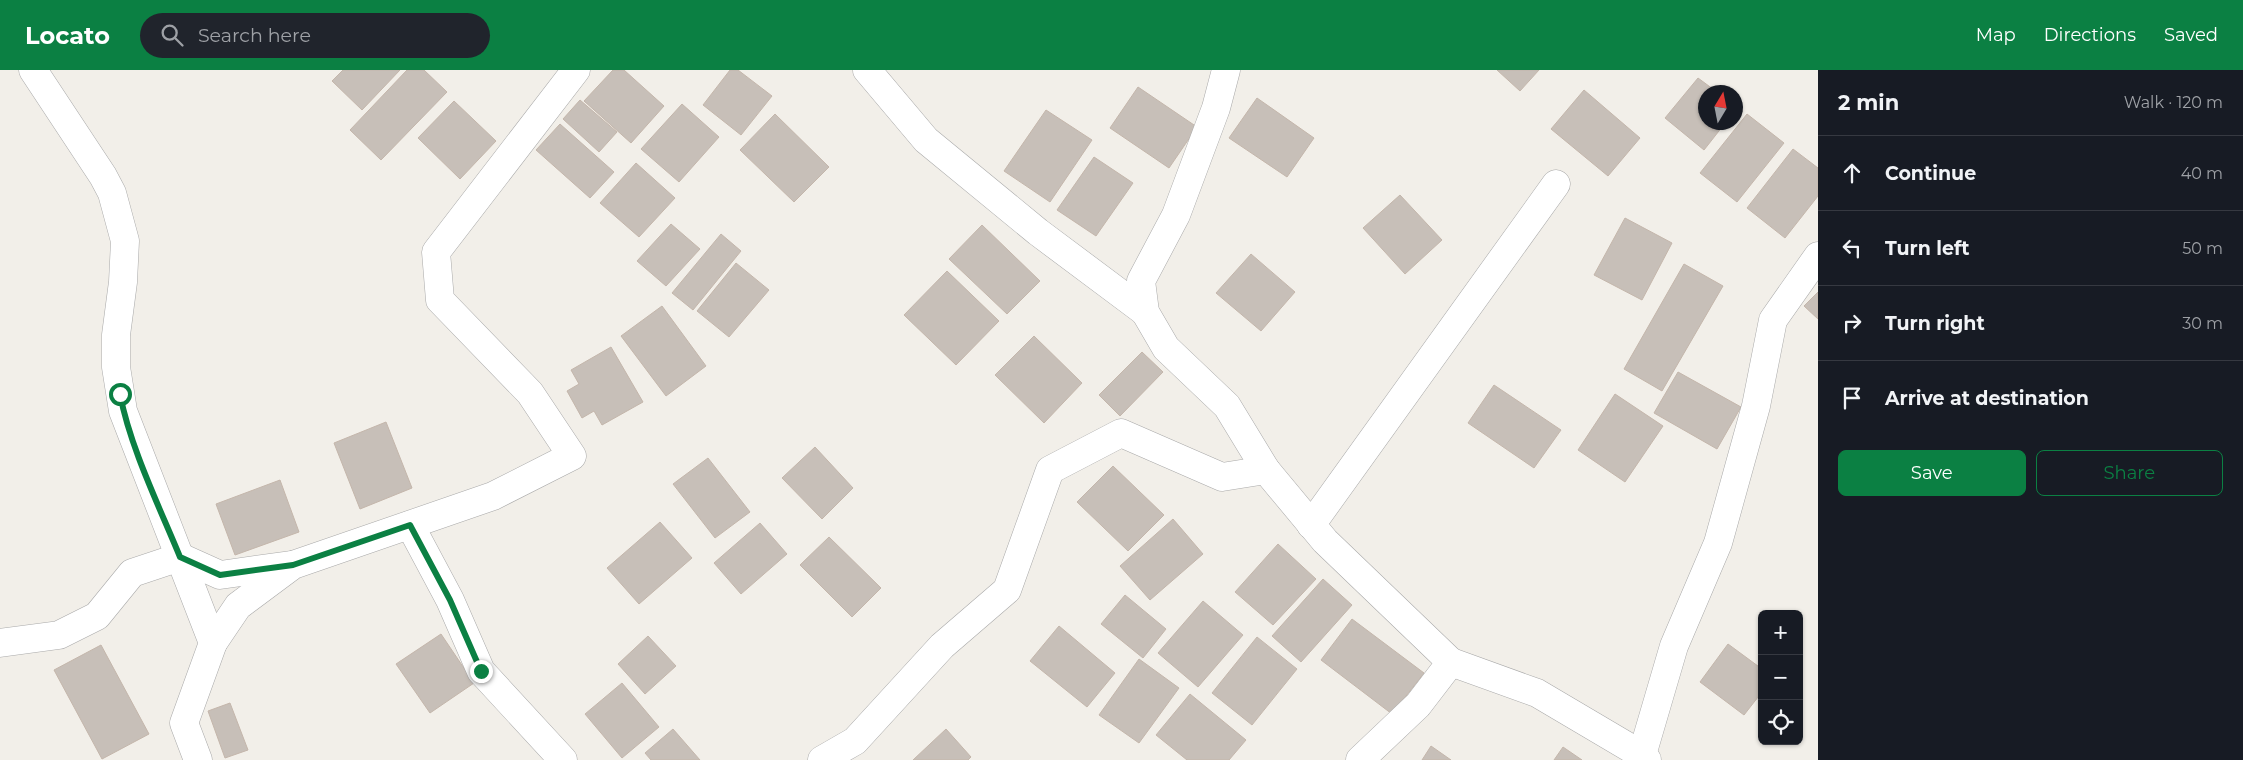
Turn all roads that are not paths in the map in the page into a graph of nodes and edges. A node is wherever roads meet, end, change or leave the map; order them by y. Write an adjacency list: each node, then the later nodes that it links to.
1 (33, 70): 11 (street)
2 (576, 70): 9 (street)
3 (867, 70): 7 (street)
4 (1226, 70): 7 (street)
5 (1556, 184): 10 (street)
6 (1818, 256): 16 (street)
7 (1145, 312): 8 (street)
8 (1266, 470): 10 (street); 19 (street)
9 (410, 525): 12 (street); 18 (street)
10 (1312, 525): 15 (street)
11 (180, 557): 12 (street); 13 (street); 14 (street)
12 (293, 565): 14 (street)
13 (0, 643)
14 (212, 643): 17 (street)
15 (1451, 662): 16 (street); 20 (street)
16 (1644, 758)
17 (198, 760)
18 (563, 760)
19 (822, 760)
20 (1360, 760)

